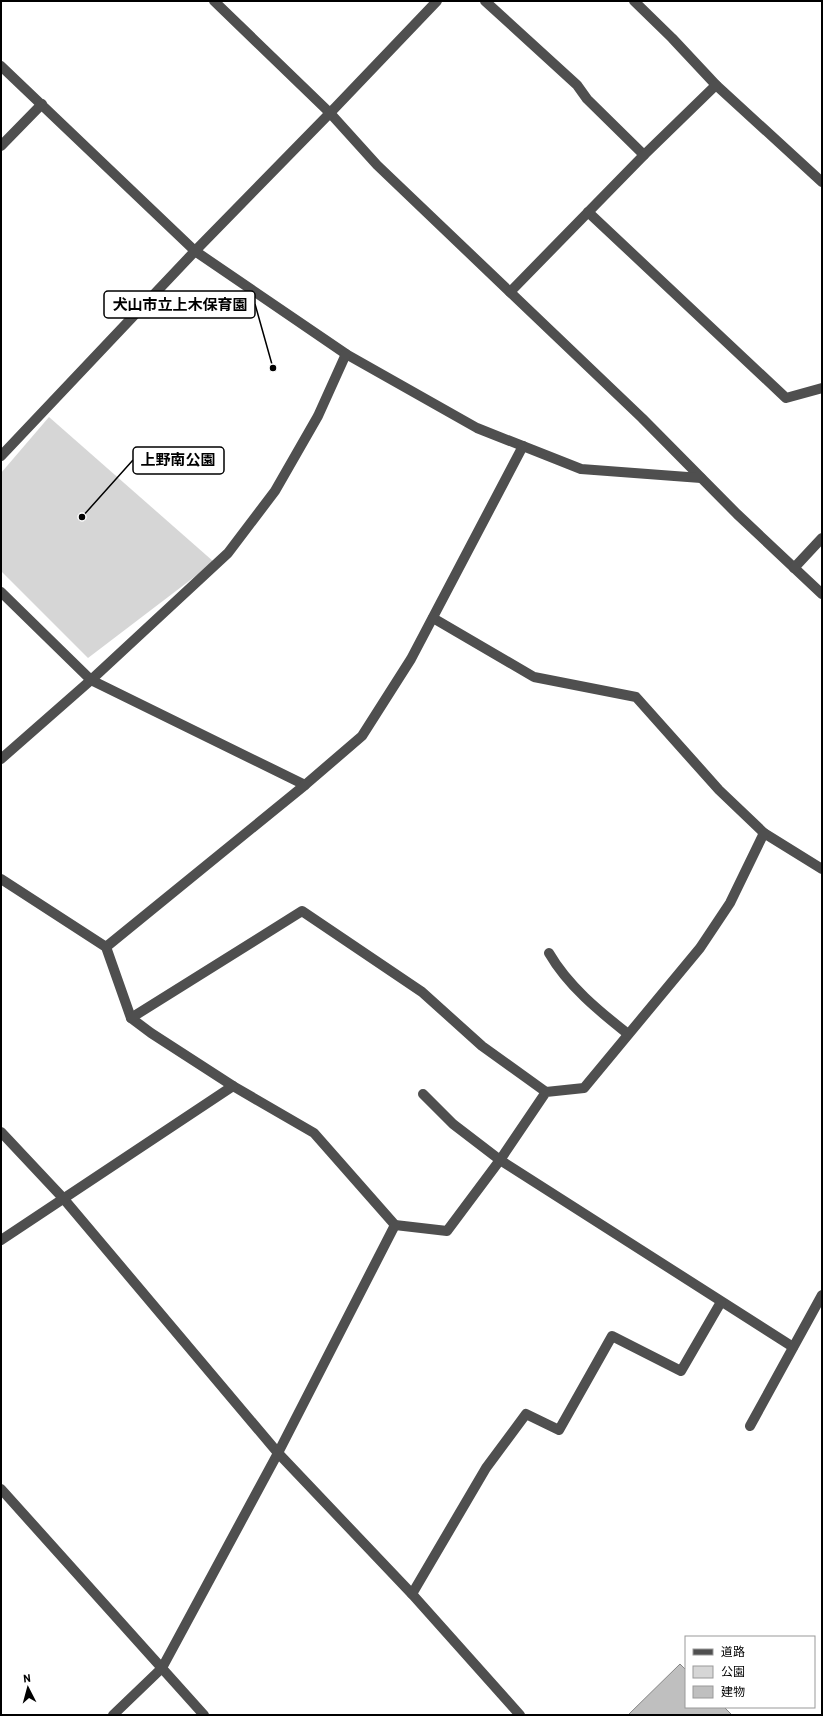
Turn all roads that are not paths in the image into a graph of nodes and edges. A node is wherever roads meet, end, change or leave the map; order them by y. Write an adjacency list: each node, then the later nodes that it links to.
1 (214, 1): 8 (street)
2 (437, 1): 8 (street)
3 (485, 1): 10 (street)
4 (634, 1): 6 (street)
5 (1, 66): 7 (street)
6 (716, 85): 10 (street); 11 (street)
7 (42, 104): 9 (street); 13 (street)
8 (330, 113): 13 (street); 14 (street)
9 (1, 146)
10 (644, 154): 12 (street)
11 (822, 182)
12 (588, 212): 14 (street); 16 (street)
13 (195, 251): 15 (street); 18 (street)
14 (510, 292): 19 (street)
15 (346, 354): 17 (street); 25 (street)
16 (822, 388)
17 (523, 446): 19 (street); 24 (street)
18 (1, 456)
19 (701, 478): 21 (street)
20 (822, 538): 21 (street)
21 (794, 568): 23 (street)
22 (1, 592): 25 (street)
23 (822, 594)
24 (433, 618): 27 (street); 28 (street)
25 (91, 680): 26 (street); 27 (street)
26 (1, 759)
27 (305, 785): 31 (street)
28 (764, 833): 29 (street); 34 (street)
29 (822, 869)
30 (1, 879): 31 (street)
31 (106, 948): 33 (street)
32 (549, 953): 34 (street)
33 (131, 1018): 35 (street); 36 (street)
34 (628, 1034): 36 (street)
35 (233, 1086): 40 (street); 41 (street)
36 (546, 1092): 39 (street)
37 (423, 1094): 39 (street)
38 (1, 1132): 40 (street)
39 (500, 1160): 41 (street); 44 (street)
40 (62, 1198): 42 (street); 47 (street)
41 (395, 1225): 47 (street)
42 (1, 1240)
43 (822, 1295): 45 (street)
44 (720, 1302): 45 (street); 49 (street)
45 (793, 1347): 46 (street)
46 (750, 1426)
47 (278, 1453): 49 (street); 50 (street)
48 (1, 1489): 50 (street)
49 (412, 1594): 53 (street)
50 (162, 1668): 51 (street); 52 (street)
51 (113, 1715)
52 (204, 1715)
53 (520, 1715)

